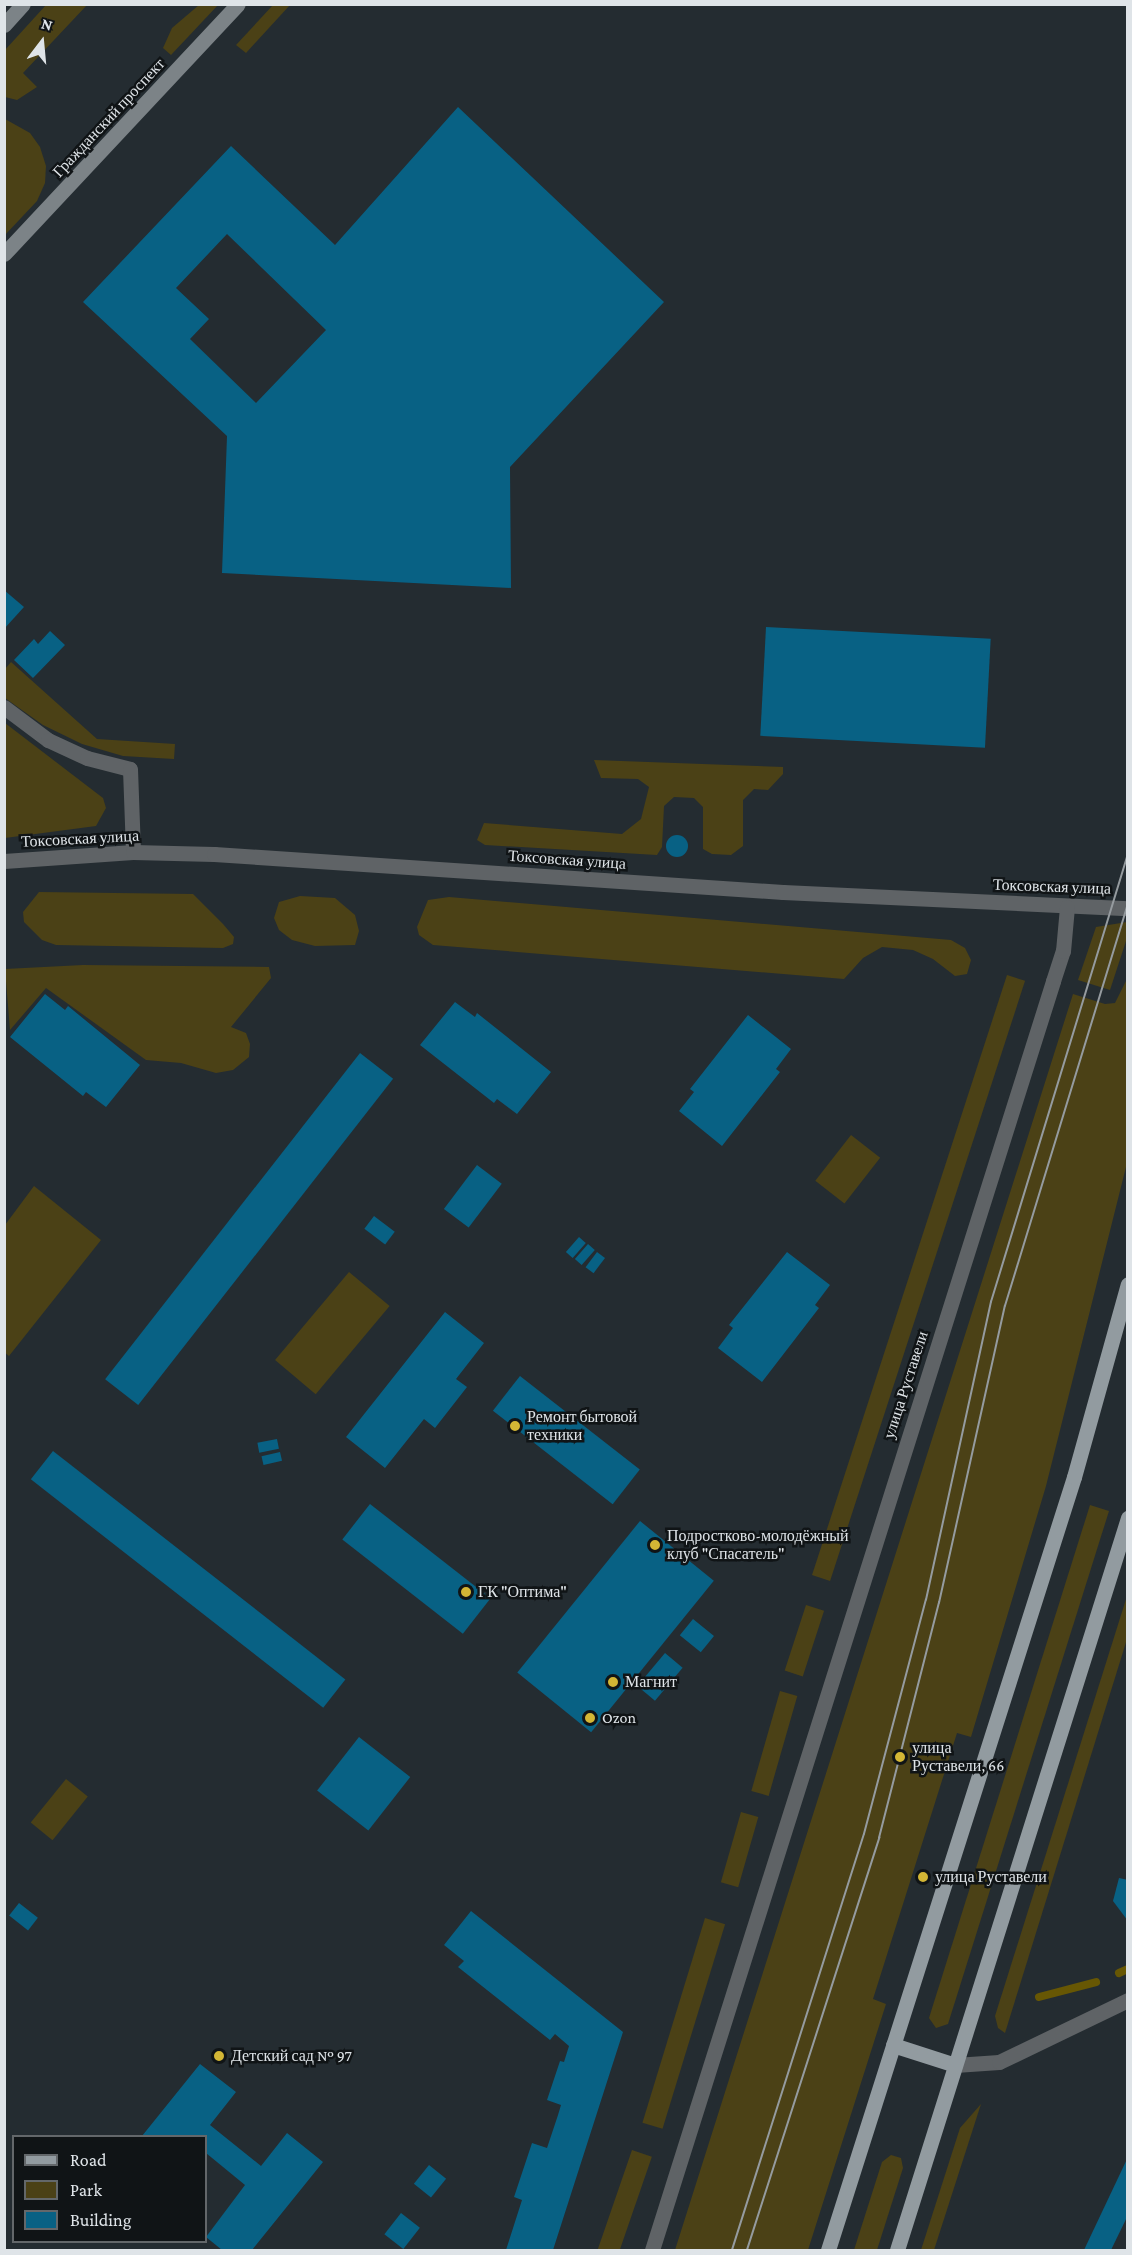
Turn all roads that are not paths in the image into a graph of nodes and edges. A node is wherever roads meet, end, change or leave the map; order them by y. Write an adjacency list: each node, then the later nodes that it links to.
1 (23, 4): 3 (main road)
2 (238, 4): 4 (main road, Гражданский проспект)
3 (4, 25)
4 (4, 254)
5 (4, 707): 6 (street)
6 (133, 852): 7 (street, Токсовская улица); 8 (street, Токсовская улица)
7 (4, 861)
8 (1066, 907): 9 (street, Токсовская улица); 15 (street, улица Руставели)
9 (1128, 908)
10 (1128, 1284): 13 (main road)
11 (1128, 1518): 14 (main road)
12 (1128, 2000): 14 (street)
13 (893, 2045): 14 (main road); 16 (main road)
14 (955, 2065): 17 (main road)
15 (652, 2250)
16 (828, 2250)
17 (897, 2250)

